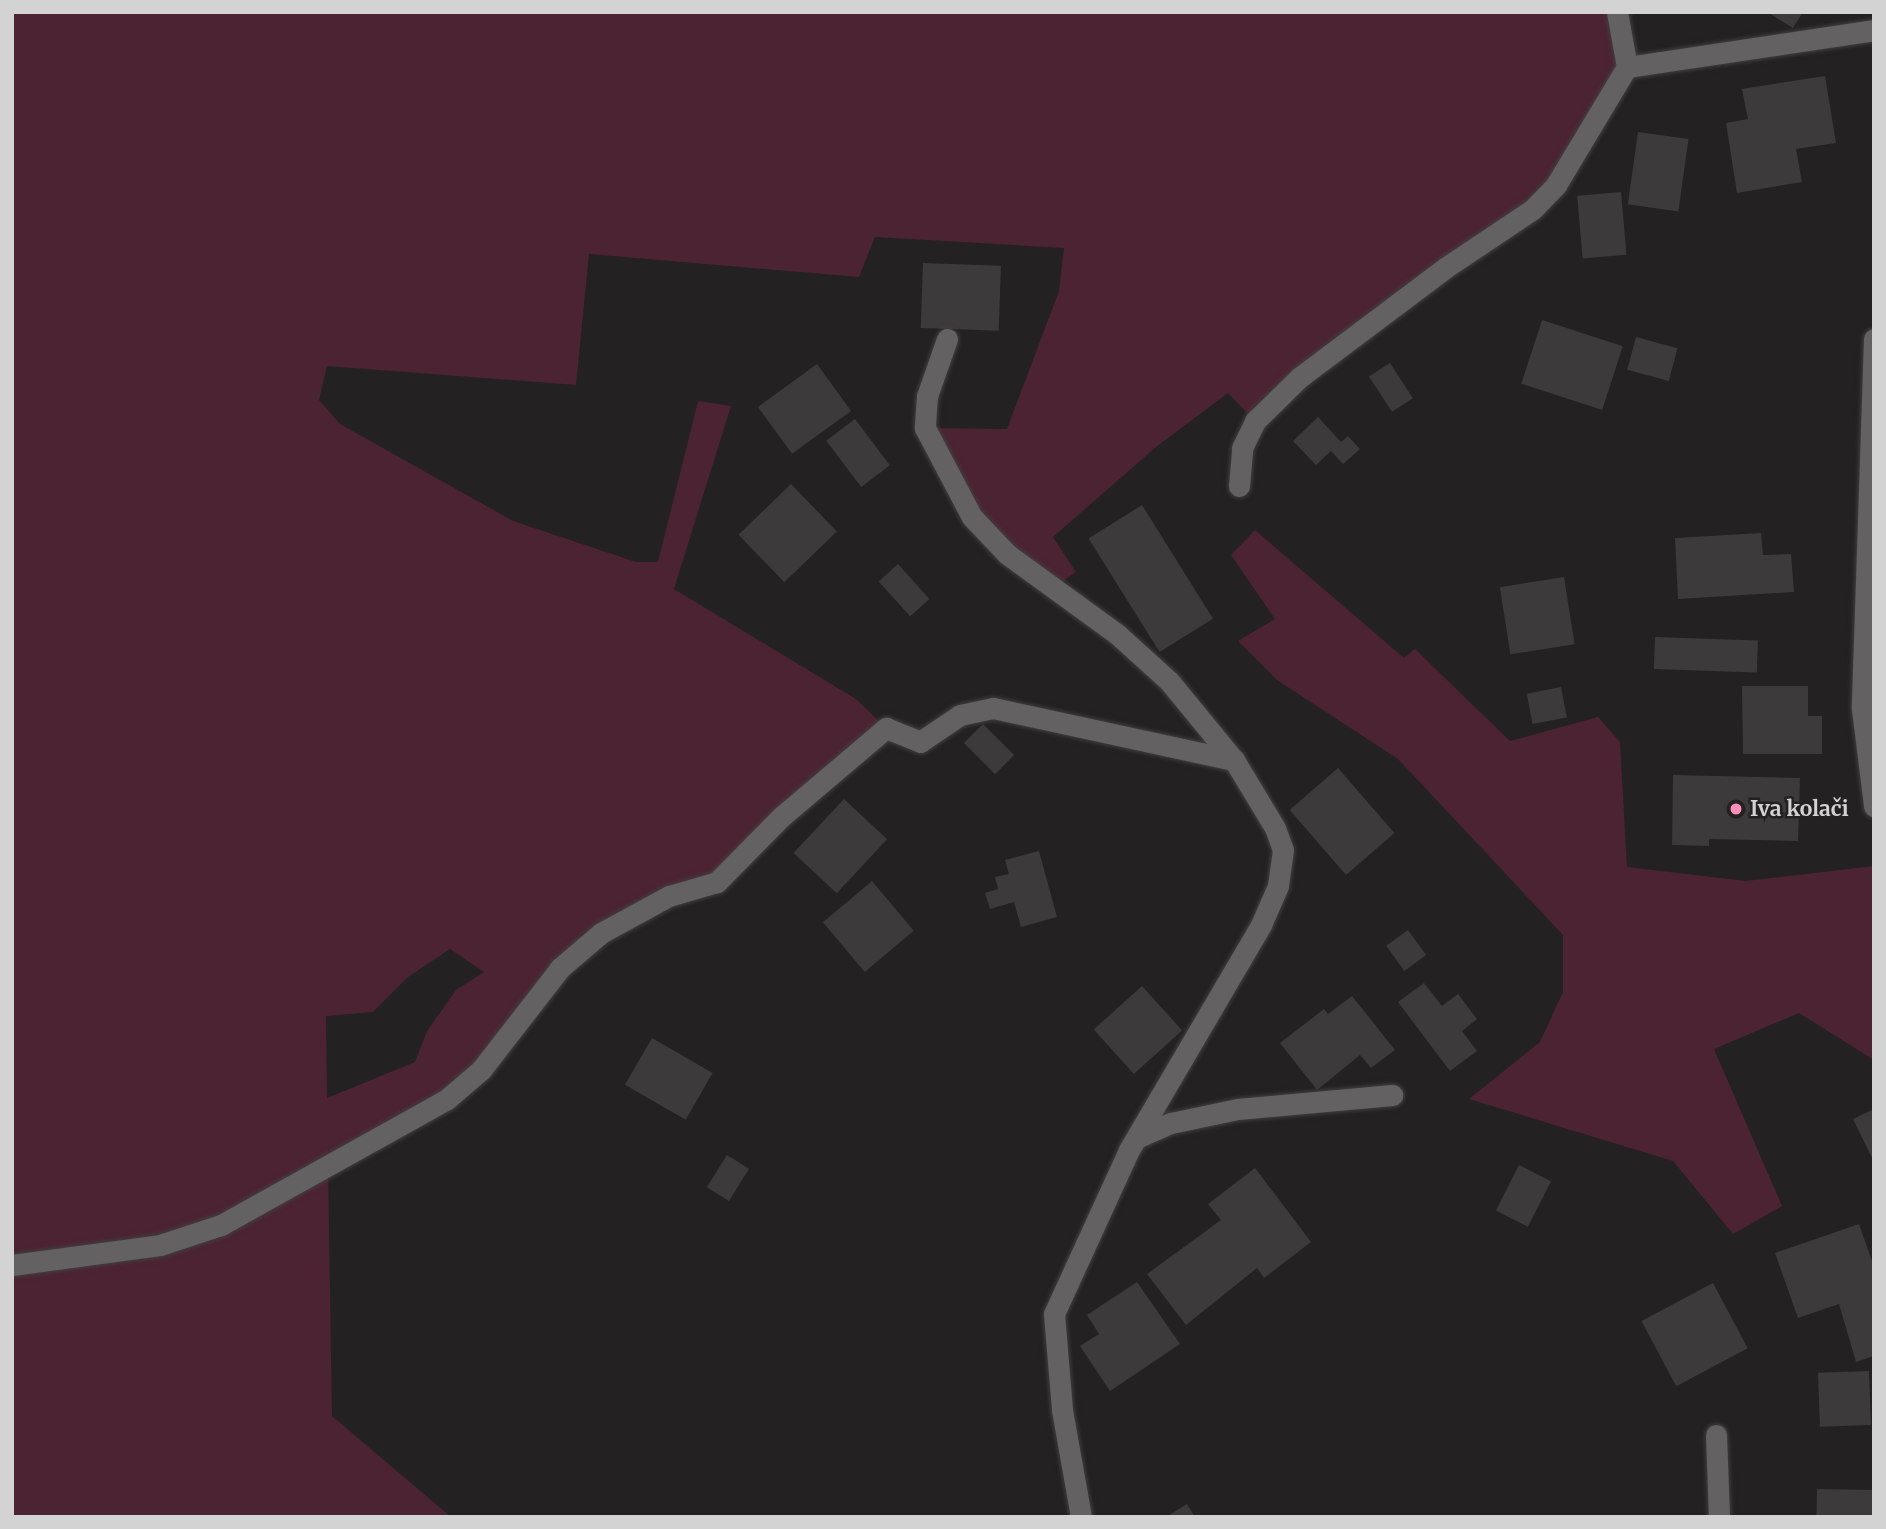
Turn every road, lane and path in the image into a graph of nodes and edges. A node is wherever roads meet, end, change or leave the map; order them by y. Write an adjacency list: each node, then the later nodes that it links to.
1 (1617, 12): 3 (street)
2 (1874, 30): 3 (street)
3 (1627, 67): 6 (street)
4 (947, 339): 7 (street)
5 (1874, 339): 8 (street)
6 (1239, 486)
7 (1234, 760): 10 (street); 11 (street)
8 (1874, 806)
9 (1392, 1095): 10 (street)
10 (1139, 1137): 13 (street)
11 (12, 1265)
12 (1716, 1435): 14 (street)
13 (1081, 1517)
14 (1719, 1517)

